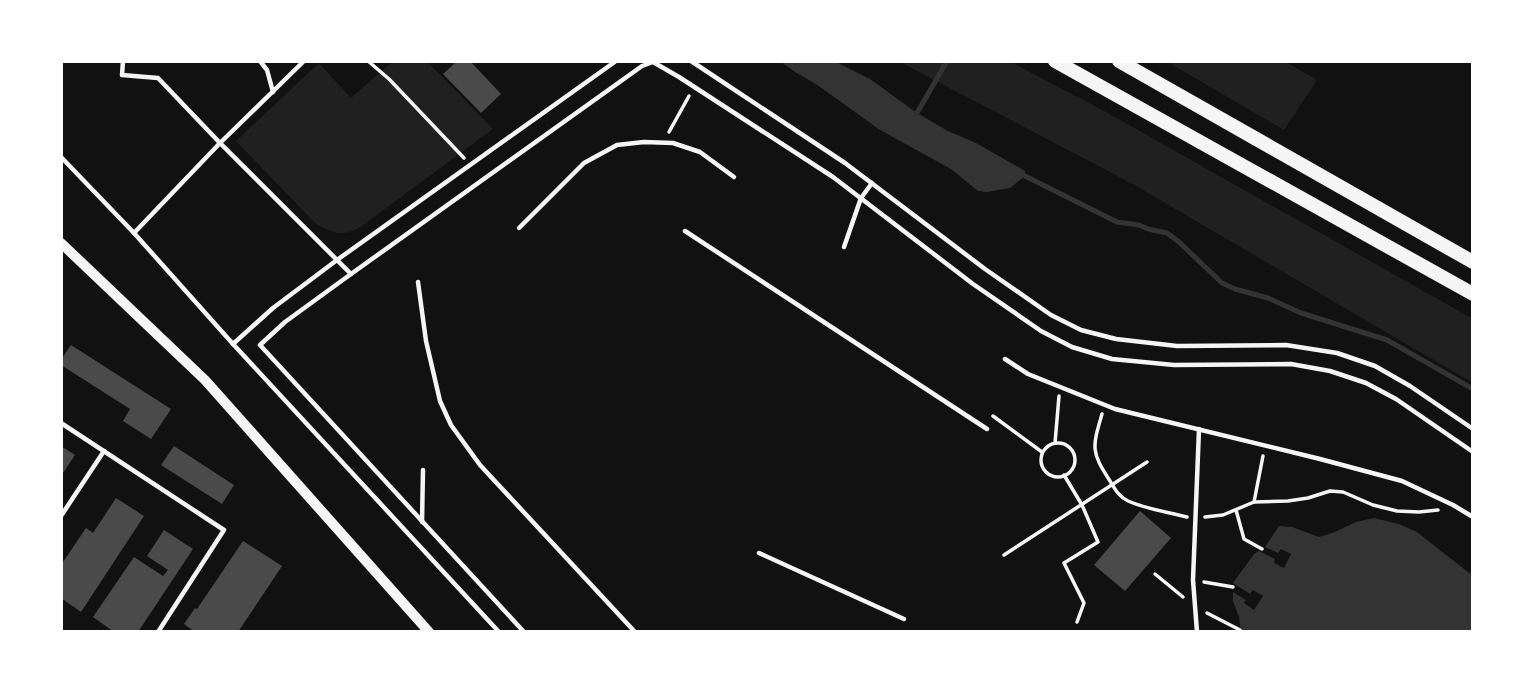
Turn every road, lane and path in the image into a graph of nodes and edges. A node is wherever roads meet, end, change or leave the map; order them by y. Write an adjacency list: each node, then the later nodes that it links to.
1 (123, 61): 12 (lane)
2 (260, 61): 10 (lane)
3 (304, 61): 10 (lane)
4 (368, 61): 14 (path)
5 (616, 61): 14 (lane)
6 (691, 61): 16 (lane)
7 (1055, 61): 27 (highway)
8 (1119, 61): 24 (highway)
9 (694, 86): 11 (path); 17 (lane); 25 (lane)
10 (273, 92): 12 (lane)
11 (663, 142): 15 (lane); 18 (lane)
12 (220, 143): 20 (lane); 23 (lane)
13 (61, 158): 20 (lane)
14 (470, 164): 23 (lane)
15 (733, 177)
16 (872, 183): 17 (lane); 36 (lane)
17 (861, 198): 22 (lane); 40 (lane)
18 (519, 229)
19 (685, 232): 34 (lane)
20 (134, 233): 28 (lane)
21 (61, 243): 64 (street)
22 (844, 247)
23 (337, 260): 25 (lane); 28 (lane)
24 (1473, 262)
25 (351, 274): 53 (lane)
26 (418, 282): 68 (lane)
27 (1473, 294)
28 (233, 344): 66 (lane)
29 (1005, 359): 30 (lane)
30 (1059, 387): 31 (lane); 37 (path)
31 (1104, 405): 35 (lane); 45 (path)
32 (993, 415): 41 (path)
33 (61, 423): 39 (lane)
34 (987, 429)
35 (1199, 429): 38 (lane); 52 (lane)
36 (1473, 429)
37 (1055, 443): 41 (path); 44 (path)
38 (1265, 445): 46 (path); 48 (lane)
39 (104, 451): 50 (lane); 65 (lane)
40 (1473, 452)
41 (1042, 453): 44 (path)
42 (1147, 462): 45 (path)
43 (423, 470): 53 (lane)
44 (1064, 475): 47 (path)
45 (1112, 485): 47 (path); 52 (path)
46 (1254, 502): 48 (path); 49 (path)
47 (1082, 505): 56 (path); 62 (path)
48 (1453, 505): 51 (lane)
49 (1236, 510): 52 (path); 54 (path)
50 (61, 516)
51 (1473, 516)
52 (1196, 519): 58 (lane)
53 (422, 523): 67 (lane)
54 (1262, 549)
55 (759, 554): 61 (lane)
56 (1004, 555)
57 (1156, 573): 60 (path)
58 (1193, 580): 59 (path); 60 (lane)
59 (1233, 587)
60 (1194, 606): 63 (path); 69 (lane)
61 (904, 619)
62 (1077, 622)
63 (1240, 630)
64 (427, 631)
65 (158, 632)
66 (499, 632)
67 (524, 632)
68 (635, 632)
69 (1197, 632)

